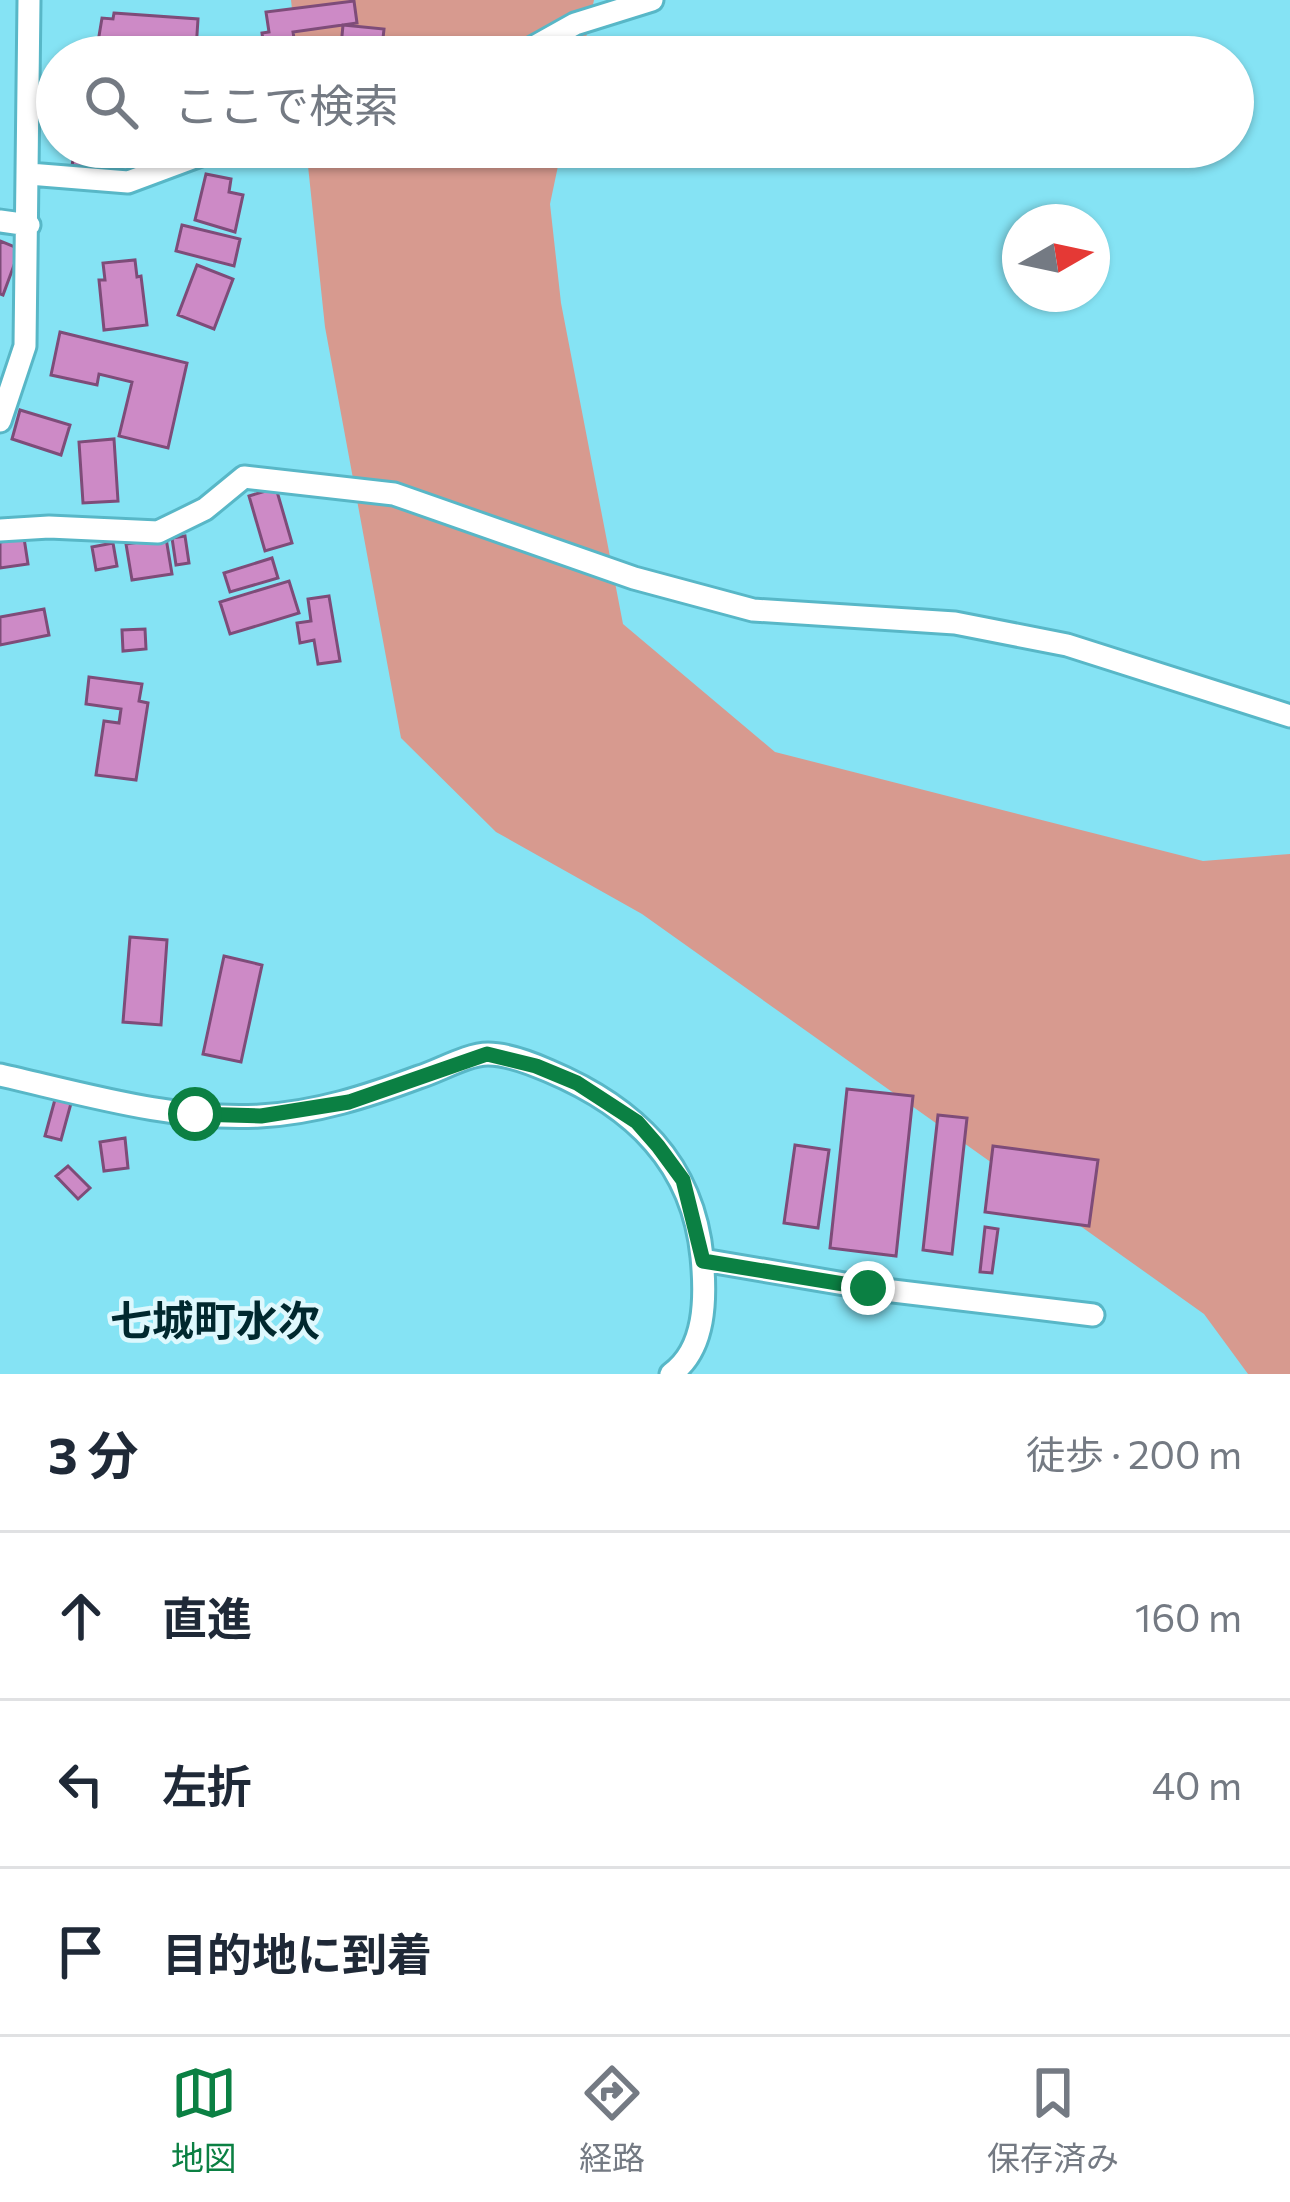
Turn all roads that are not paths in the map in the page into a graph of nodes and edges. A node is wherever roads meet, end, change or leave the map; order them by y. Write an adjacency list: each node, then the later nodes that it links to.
1 (29, 0): 5 (street)
2 (652, 0): 3 (street)
3 (552, 36)
4 (166, 168): 5 (street)
5 (29, 174): 7 (street)
6 (0, 221): 7 (street)
7 (29, 225): 8 (street)
8 (0, 422)
9 (0, 530): 10 (street)
10 (1290, 716)
11 (0, 1075): 12 (street)
12 (703, 1261): 13 (street); 14 (street)
13 (1093, 1315)
14 (671, 1374)

